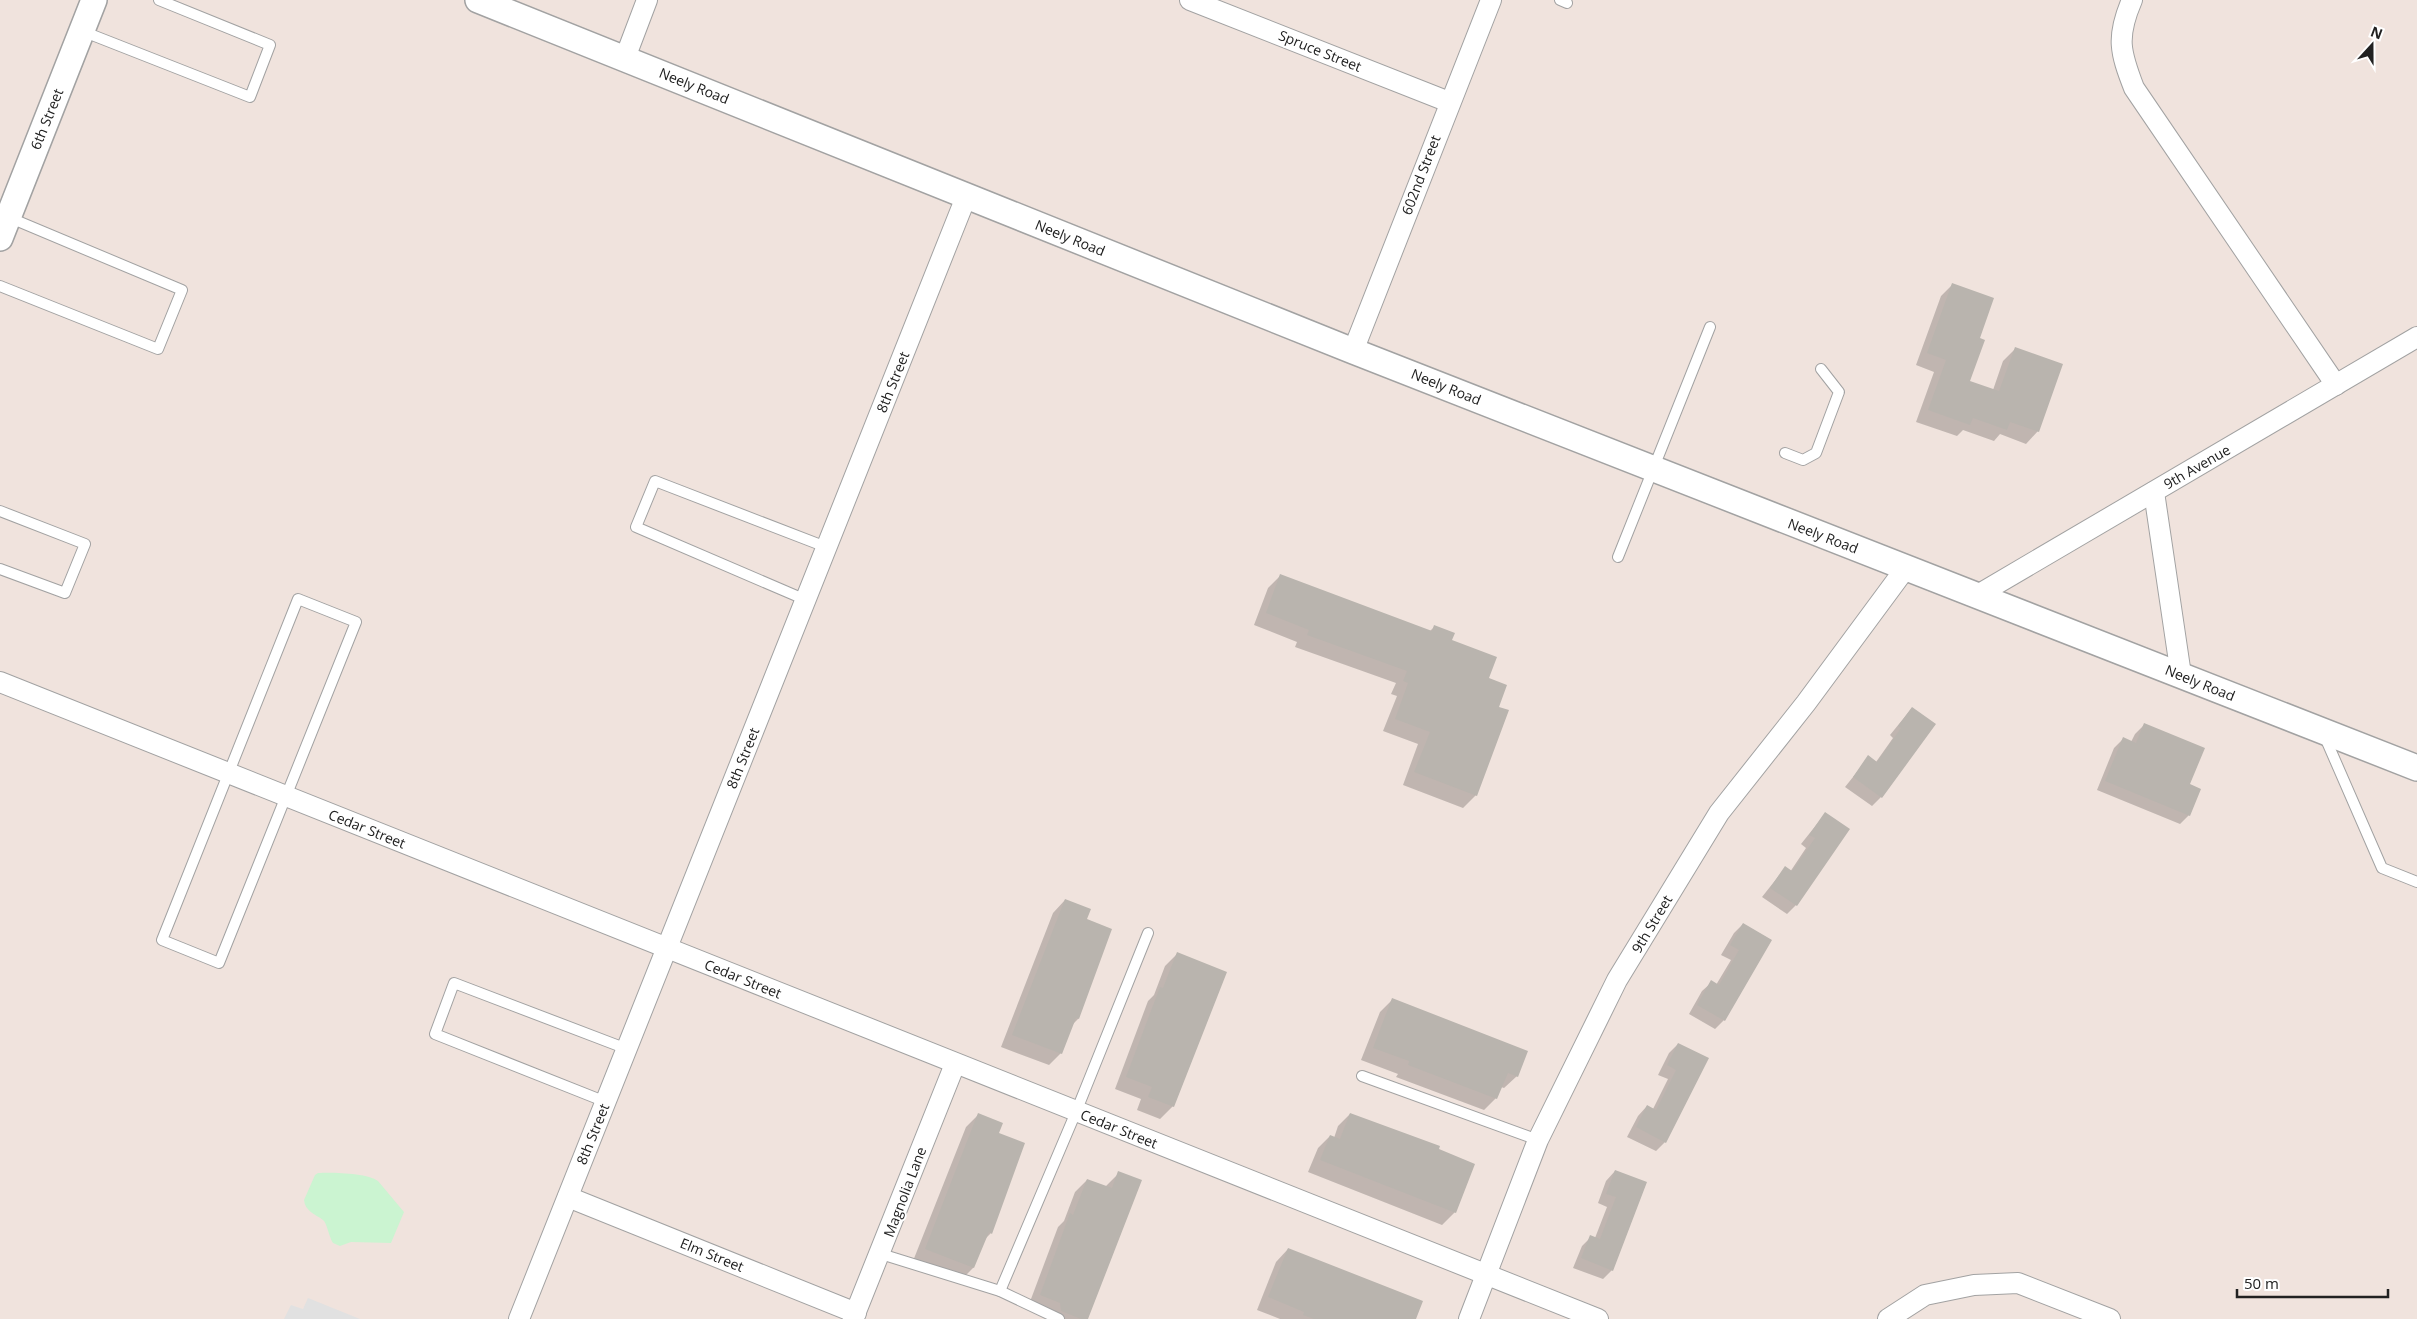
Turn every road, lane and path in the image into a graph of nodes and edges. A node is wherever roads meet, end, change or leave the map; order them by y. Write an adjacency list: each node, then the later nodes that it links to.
1 (94, 0): 8 (street, 6th Street)
2 (159, 0): 8 (lane)
3 (478, 0): 9 (street, Neely Road)
4 (648, 0): 9 (street)
5 (1190, 0): 10 (street, Spruce Street)
6 (1491, 0): 10 (street, 602nd Street)
7 (2132, 0): 18 (street)
8 (82, 31): 12 (street, 6th Street)
9 (625, 58): 11 (street, Neely Road)
10 (1449, 102): 16 (street, 602nd Street)
11 (966, 197): 16 (street, Neely Road); 23 (street, 8th Street)
12 (4, 228): 13 (lane)
13 (0, 286)
14 (1710, 327): 20 (lane)
15 (2417, 337): 18 (street, 9th Avenue)
16 (1353, 351): 20 (street, Neely Road)
17 (1820, 369): 19 (lane)
18 (2336, 386): 21 (street, 9th Avenue)
19 (1785, 453)
20 (1653, 469): 24 (lane); 26 (street, Neely Road)
21 (2154, 492): 27 (street, 9th Avenue); 29 (street)
22 (0, 511): 25 (lane)
23 (826, 547): 28 (street, 8th Street); 28 (lane)
24 (1618, 557)
25 (0, 569)
26 (1905, 569): 27 (street, Neely Road); 43 (street, 9th Street)
27 (1976, 596): 29 (street, Neely Road)
28 (806, 600): 37 (street, 8th Street)
29 (2181, 675): 31 (street, Neely Road)
30 (0, 682): 33 (street, Cedar Street)
31 (2323, 732): 32 (street, Neely Road); 35 (lane)
32 (2417, 768)
33 (228, 773): 34 (street, Cedar Street); 34 (lane); 34 (lane)
34 (286, 796): 37 (street, Cedar Street)
35 (2417, 882)
36 (1148, 934): 42 (lane)
37 (667, 949): 38 (street, 8th Street); 39 (street, Cedar Street)
38 (627, 1049): 41 (street, 8th Street); 41 (lane)
39 (955, 1064): 42 (street, Cedar Street); 45 (street, Magnolia Lane)
40 (1362, 1076): 43 (lane)
41 (606, 1102): 44 (street, 8th Street)
42 (1076, 1112): 46 (street, Cedar Street); 47 (lane)
43 (1538, 1140): 46 (street, 9th Street)
44 (568, 1197): 48 (street, Elm Street); 49 (street, 8th Street)
45 (881, 1254): 47 (lane); 48 (street, Magnolia Lane)
46 (1486, 1275): 51 (street, 9th Street); 52 (street, Cedar Street)
47 (1000, 1291): 50 (lane)
48 (855, 1316)
49 (519, 1319)
50 (1059, 1319)
51 (1468, 1319)
52 (1598, 1319)
53 (1888, 1319): 54 (street)
54 (2110, 1319)

